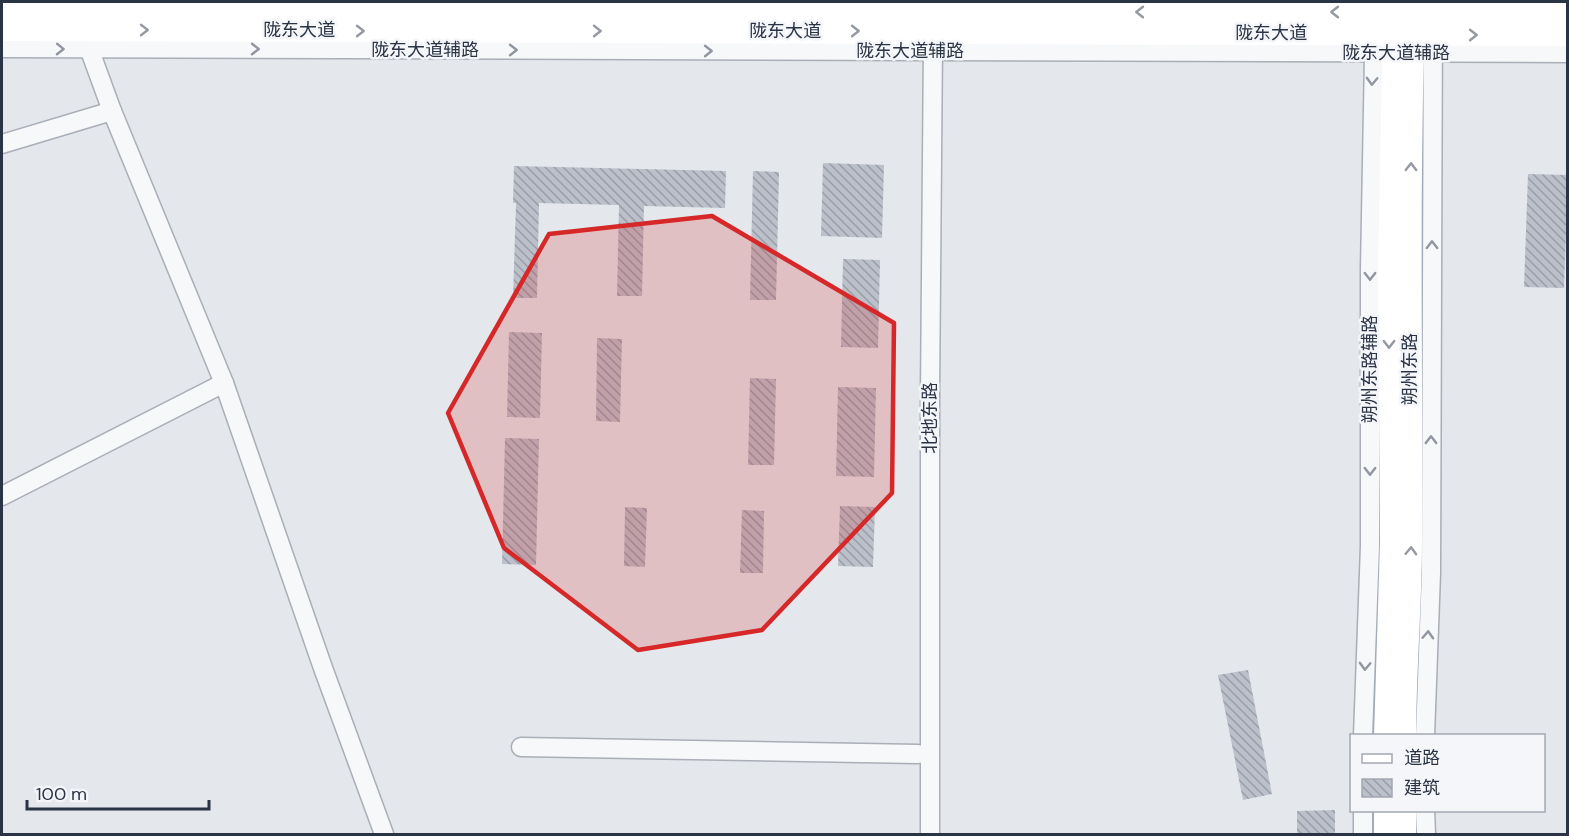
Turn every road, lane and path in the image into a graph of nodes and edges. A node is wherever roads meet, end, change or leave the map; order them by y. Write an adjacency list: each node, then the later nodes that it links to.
1 (2, 9): 3 (main road, 陇东大道)
2 (1568, 14): 6 (main road, 陇东大道)
3 (79, 22): 4 (main road, 陇东大道); 7 (main road, 陇东大道); 9 (street, one-way to 3); 11 (street)
4 (474, 23): 5 (main road, 陇东大道)
5 (928, 24): 6 (main road, 陇东大道); 20 (street, 北地东路); 27 (street, 北地东路)
6 (1404, 25): 8 (main road, 陇东大道, one-way to 8); 10 (street, 陇东大道辅路); 15 (street, 朔州东路辅路, one-way to 15); 16 (main road, 朔州东路, one-way to 16); 17 (main road, 朔州东路, one-way to 6); 18 (street, one-way to 6)
7 (2, 30)
8 (1568, 35)
9 (2, 48)
10 (1568, 53)
11 (112, 111): 12 (street); 13 (street)
12 (2, 144)
13 (224, 383): 14 (street); 25 (street)
14 (2, 496)
15 (1364, 734)
16 (1385, 734)
17 (1405, 734)
18 (1425, 734)
19 (521, 747): 20 (street)
20 (918, 754): 26 (street, 北地东路)
21 (1363, 812): 28 (street)
22 (1385, 812): 29 (main road)
23 (1405, 812): 30 (main road)
24 (1425, 812): 31 (street)
25 (384, 834)
26 (919, 834)
27 (930, 834)
28 (1363, 834)
29 (1385, 834)
30 (1405, 834)
31 (1426, 834)

